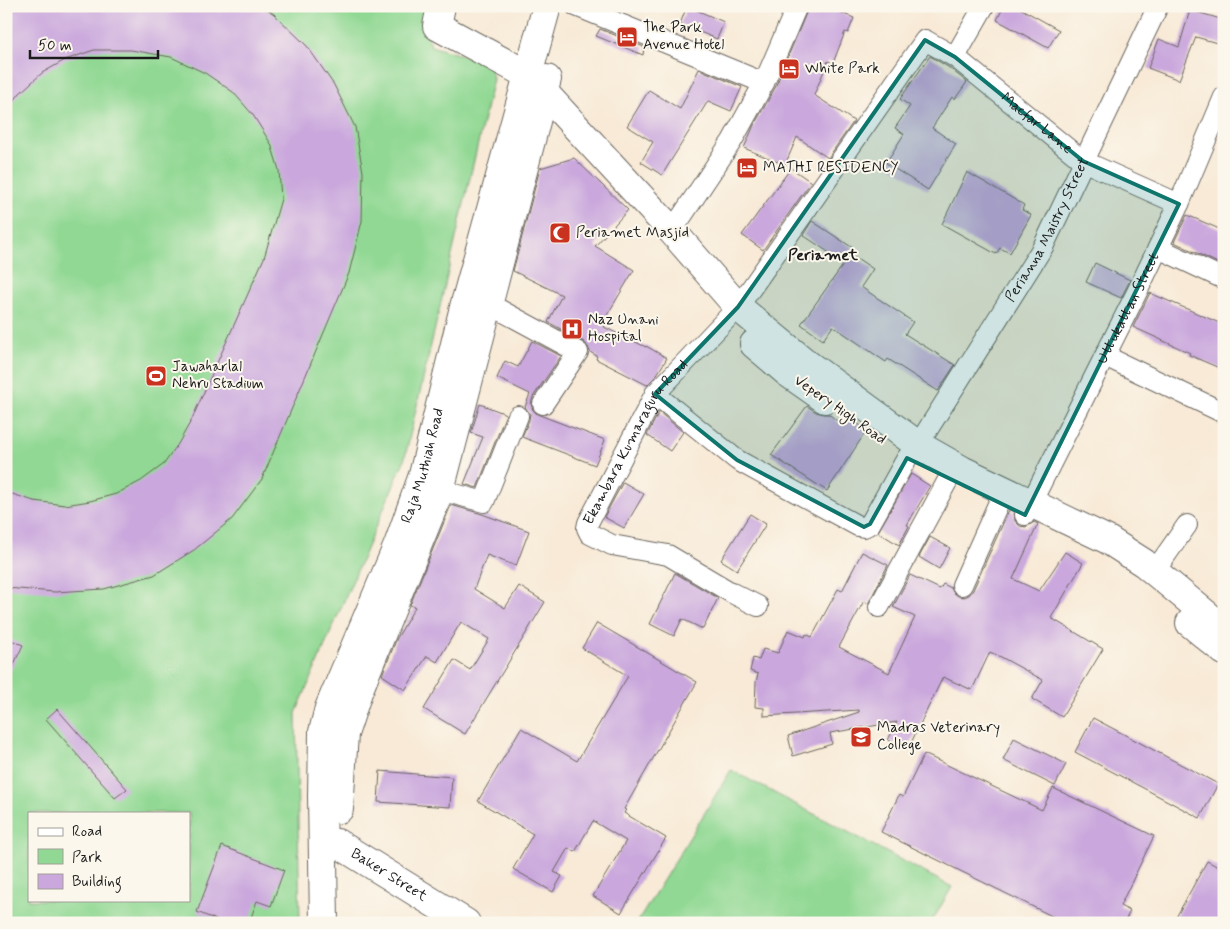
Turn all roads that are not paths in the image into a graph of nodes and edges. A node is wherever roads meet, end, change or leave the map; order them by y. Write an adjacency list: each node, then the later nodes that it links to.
1 (441, 6): 10 (main road)
2 (547, 6): 10 (main road, Raja Muthiah Road)
3 (566, 6): 10 (main road, Raja Muthiah Road)
4 (576, 6): 9 (street)
5 (797, 6): 9 (street)
6 (984, 6): 8 (street)
7 (1158, 6): 12 (street, Perianna Maistry Street)
8 (955, 57): 12 (street, Macfar Lane); 18 (street, Macfar Lane)
9 (764, 82): 14 (street)
10 (534, 90): 14 (main road, Vepery High Road); 17 (main road, Raja Muthiah Road); 18 (main road, Vepery High Road); 36 (main road, Raja Muthiah Road)
11 (1224, 98): 13 (street, Uttukattan Street)
12 (1083, 161): 13 (street, Macfar Lane); 24 (street, Perianna Maistry Street)
13 (1179, 204): 15 (street, Uttukattan Street)
14 (672, 231): 18 (main road, Vepery High Road)
15 (1158, 248): 16 (street); 19 (street, Uttukattan Street)
16 (1224, 279)
17 (489, 304): 21 (street); 26 (main road, Raja Muthiah Road)
18 (732, 313): 20 (street, Ekambara Kumaraguru Road); 24 (main road, Vepery High Road)
19 (1105, 356): 22 (street); 28 (street, Uttukattan Street)
20 (655, 394): 24 (street, Perianna Maistry Street); 32 (street, Ekambara Kumaraguru Road)
21 (543, 404)
22 (1224, 413)
23 (518, 416): 26 (street)
24 (913, 451): 25 (main road, Vepery High Road); 28 (main road, Vepery High Road)
25 (949, 478): 27 (main road, Vepery High Road); 33 (street)
26 (440, 490): 36 (main road, Raja Muthiah Road)
27 (999, 502): 28 (main road, Vepery High Road); 31 (street)
28 (1028, 509): 30 (main road, Vepery High Road); 35 (main road, Vepery High Road)
29 (1187, 525): 30 (street)
30 (1154, 572): 34 (main road, Vepery High Road)
31 (962, 585)
32 (758, 606)
33 (879, 607)
34 (1224, 629)
35 (1224, 651)
36 (334, 733): 37 (main road, Raja Muthiah Road); 38 (main road, Raja Muthiah Road)
37 (337, 843): 39 (main road, Raja Muthiah Road); 40 (main road, Baker Street)
38 (324, 923)
39 (342, 923)
40 (466, 923)

